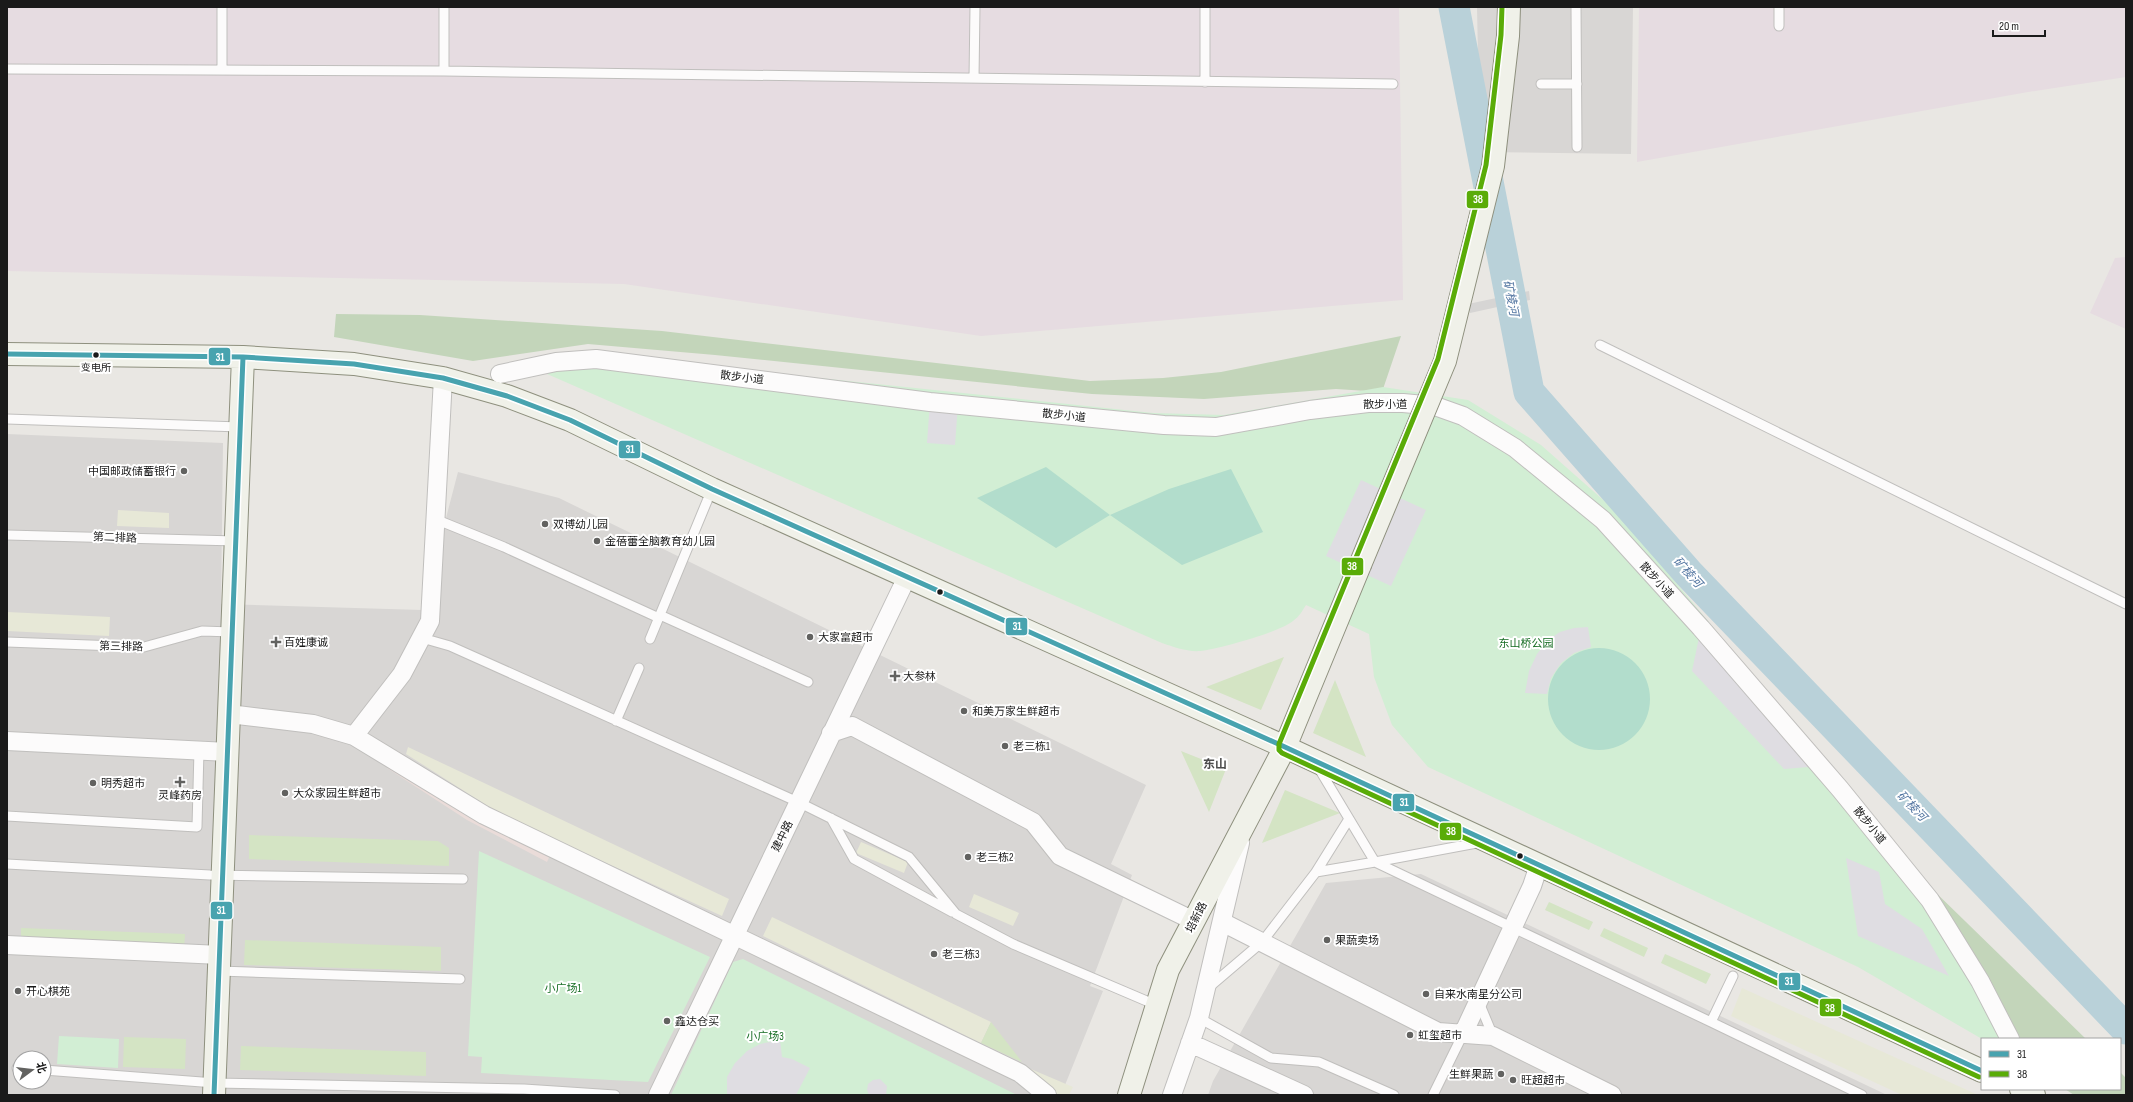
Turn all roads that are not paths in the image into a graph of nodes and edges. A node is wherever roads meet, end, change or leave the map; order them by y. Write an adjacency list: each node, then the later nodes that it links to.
1 (222, 7): 10 (lane)
2 (444, 7): 11 (lane)
3 (975, 7): 12 (lane)
4 (1205, 7): 13 (lane)
5 (1509, 7): 43 (main road, 培新路, bridge)
6 (1576, 7): 16 (lane)
7 (1779, 7): 8 (lane)
8 (1778, 26)
9 (7, 68): 10 (lane)
10 (222, 70): 11 (lane)
11 (444, 71): 12 (lane)
12 (974, 78): 13 (lane)
13 (1205, 82): 14 (lane)
14 (1393, 84)
15 (1541, 84): 16 (lane)
16 (1577, 84): 17 (lane)
17 (1577, 148)
18 (1600, 345): 30 (lane)
19 (7, 354): 20 (main road)
20 (243, 357): 22 (main road); 24 (main road)
21 (500, 374): 76 (street, 散步小道)
22 (443, 378): 25 (main road); 26 (street)
23 (7, 419): 24 (lane)
24 (240, 427): 28 (main road)
25 (712, 489): 29 (main road); 31 (lane)
26 (435, 519): 31 (lane); 33 (street)
27 (7, 534): 28 (lane, 第二排路)
28 (229, 541): 32 (main road)
29 (907, 576): 40 (street, 建中路); 43 (main road)
30 (2126, 602)
31 (659, 617): 34 (lane); 37 (lane)
32 (232, 632): 35 (lane, 第三排路); 38 (main road)
33 (422, 638): 39 (lane); 41 (street)
34 (650, 639)
35 (7, 642)
36 (638, 668): 39 (lane)
37 (808, 682)
38 (229, 714): 41 (street); 45 (main road)
39 (616, 721): 47 (lane)
40 (831, 733): 47 (street, 建中路); 60 (street)
41 (354, 736): 63 (street)
42 (7, 741): 44 (street)
43 (1285, 747): 46 (main road); 51 (main road, 培新路)
44 (199, 750): 45 (street); 48 (lane)
45 (228, 752): 57 (main road)
46 (1314, 761): 50 (lane); 52 (main road)
47 (798, 802): 49 (lane); 63 (street, 建中路)
48 (7, 816)
49 (831, 818): 59 (lane); 59 (lane)
50 (1349, 819): 53 (lane); 56 (lane)
51 (1244, 825): 60 (main road, 培新路); 61 (street)
52 (1487, 841): 53 (lane); 55 (main road)
53 (1375, 862): 56 (lane); 62 (lane)
54 (7, 864): 57 (lane)
55 (1539, 865): 62 (street); 79 (main road)
56 (1316, 872): 64 (lane)
57 (223, 875): 58 (lane); 66 (main road)
58 (463, 879)
59 (956, 914): 71 (lane)
60 (1197, 916): 61 (lane); 71 (main road, 培新路)
61 (1222, 922): 64 (street); 69 (street)
62 (1511, 928): 70 (street); 73 (lane)
63 (733, 935): 83 (street, 建中路); 84 (street)
64 (1262, 942): 69 (lane); 74 (street)
65 (7, 945): 66 (street)
66 (219, 963): 68 (lane); 80 (main road)
67 (1733, 976): 73 (lane)
68 (460, 979)
69 (1206, 990): 72 (street)
70 (1478, 1000): 74 (street); 75 (lane)
71 (1156, 1005): 85 (main road, 培新路)
72 (1199, 1018): 77 (street); 88 (lane)
73 (1711, 1022): 91 (lane)
74 (1463, 1034): 75 (street); 89 (lane)
75 (1493, 1036): 90 (street)
76 (2009, 1038)
77 (1190, 1043): 86 (street); 87 (street)
78 (52, 1071): 80 (lane)
79 (1981, 1071)
80 (215, 1089): 82 (lane)
81 (2023, 1090): 92 (main road)
82 (615, 1095)
83 (658, 1095)
84 (1047, 1095)
85 (1129, 1095)
86 (1172, 1095)
87 (1304, 1095)
88 (1394, 1095)
89 (1433, 1095)
90 (1612, 1095)
91 (1862, 1095)
92 (2034, 1095)

